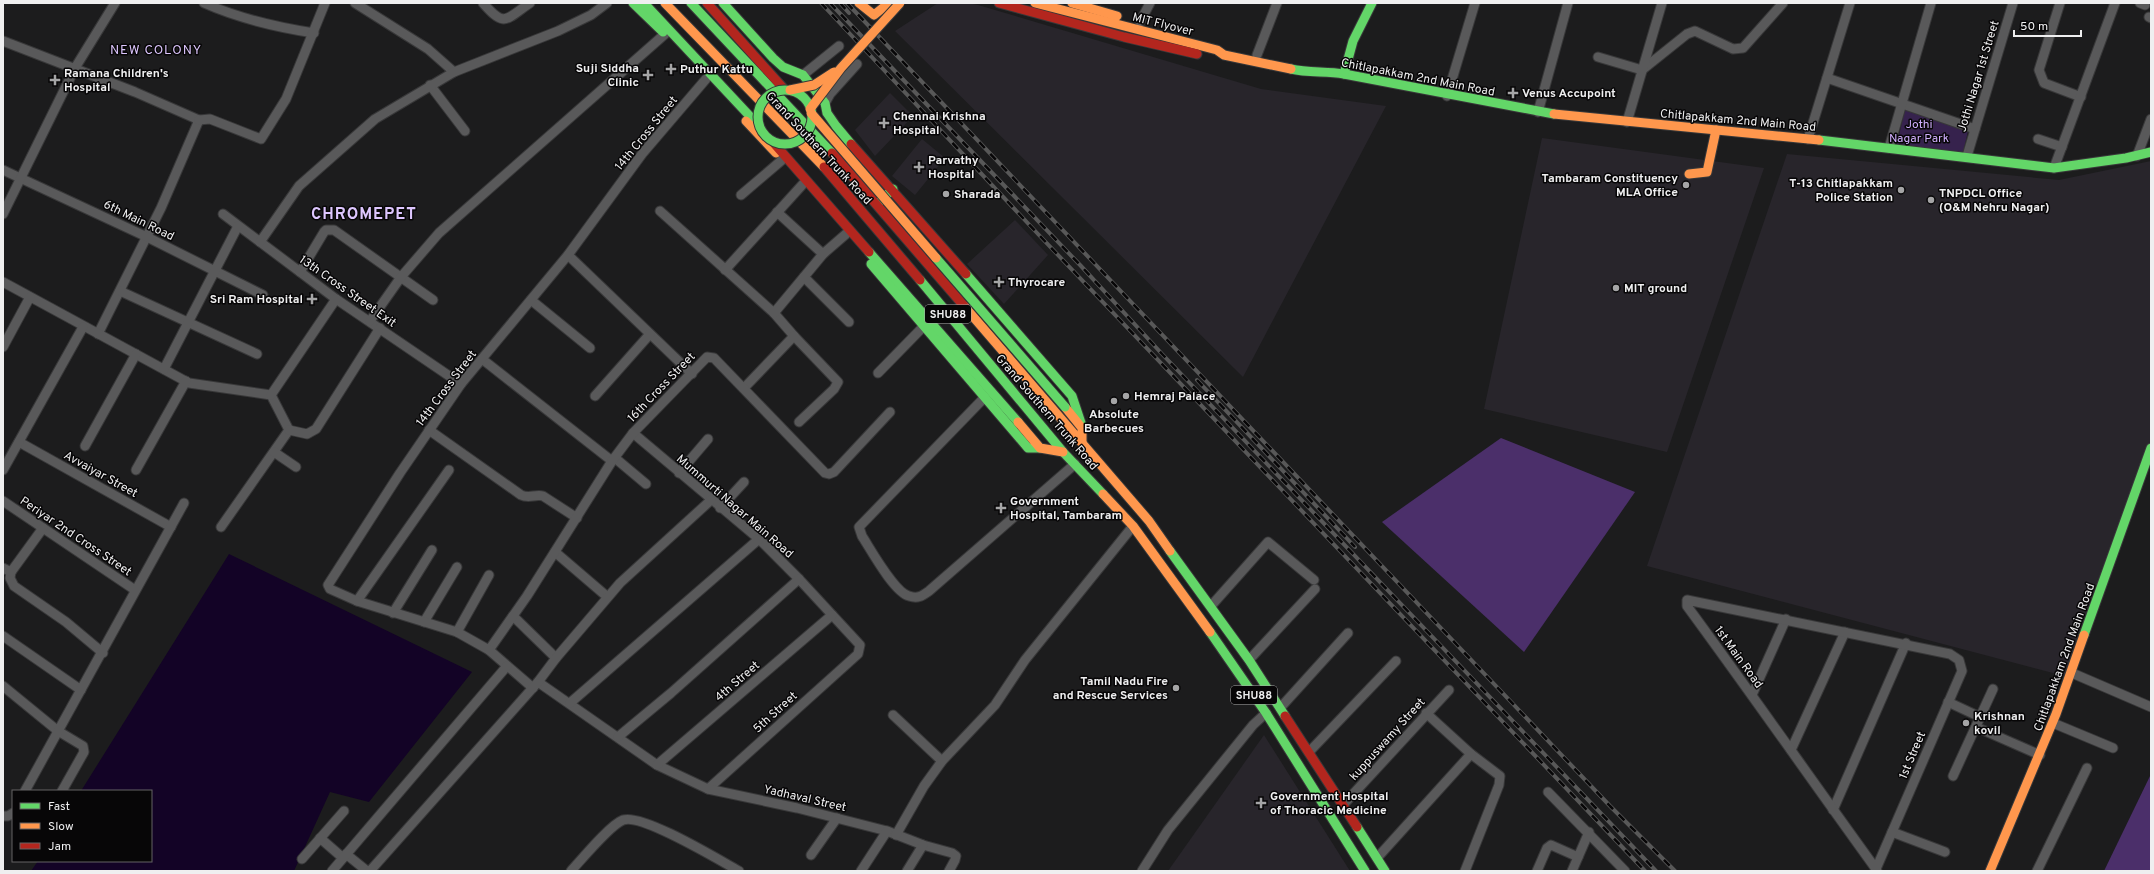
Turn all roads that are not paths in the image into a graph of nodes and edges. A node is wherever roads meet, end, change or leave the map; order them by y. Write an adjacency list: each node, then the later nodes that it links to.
1 (115, 3): 41 (street)
2 (204, 3): 33 (street)
3 (325, 3): 33 (street)
4 (355, 3): 45 (street)
5 (482, 3): 6 (street)
6 (530, 3)
7 (607, 3): 45 (street)
8 (633, 3): 34 (main road)
9 (644, 3): 61 (main road)
10 (665, 3): 141 (main road, Grand Southern Trunk Road / SHU88)
11 (691, 3): 81 (main road, Grand Southern Trunk Road / SHU88)
12 (707, 3): 51 (main road)
13 (723, 3): 47 (main road)
14 (859, 3): 15 (main road)
15 (888, 3)
16 (900, 3): 42 (main road, bridge)
17 (999, 3): 37 (main road)
18 (1035, 3): 37 (main road, MIT Flyover)
19 (1072, 3): 32 (main road)
20 (1150, 3): 32 (street)
21 (1277, 3): 38 (street)
22 (1372, 3): 46 (main road)
23 (1475, 3): 52 (street)
24 (1568, 3): 57 (street)
25 (1662, 3): 43 (street)
26 (1783, 3): 43 (street)
27 (1850, 3): 48 (street)
28 (1931, 3): 55 (street)
29 (2013, 3): 62 (street, Jothi Nagar 1st Street)
30 (2060, 3): 53 (street)
31 (2115, 3): 53 (street)
32 (1140, 22): 37 (main road)
33 (314, 32): 59 (street)
34 (665, 34): 49 (main road); 95 (street)
35 (3, 41): 41 (street)
36 (839, 46): 47 (street)
37 (1219, 50): 38 (main road); 44 (main road)
38 (1257, 54): 44 (main road)
39 (1598, 57): 43 (street)
40 (857, 64): 54 (street)
41 (75, 68): 59 (street); 77 (street)
42 (841, 68): 51 (main road, bridge); 56 (main road, bridge)
43 (1642, 70): 60 (street)
44 (1323, 71): 46 (main road, Chitlapakkam 2nd Main Road)
45 (454, 72): 50 (street)
46 (1344, 74): 52 (main road, Chitlapakkam 2nd Main Road)
47 (803, 75): 54 (main road)
48 (1827, 78): 55 (street); 66 (street)
49 (706, 79): 73 (main road); 91 (street, 14th Cross Street)
50 (430, 86): 64 (street); 89 (street)
51 (787, 90): 56 (main road, bridge); 61 (main road, bridge)
52 (1447, 96): 57 (main road, Chitlapakkam 2nd Main Road)
53 (2081, 97): 68 (street)
54 (825, 103): 79 (main road)
55 (1902, 105): 62 (street); 69 (street)
56 (811, 111): 67 (main road, bridge); 130 (main road, bridge)
57 (1538, 112): 60 (main road, Chitlapakkam 2nd Main Road)
58 (2151, 119): 72 (street)
59 (199, 120): 88 (street)
60 (1628, 122): 63 (main road, Chitlapakkam 2nd Main Road)
61 (759, 126): 67 (main road, bridge)
62 (1975, 129): 71 (street, Jothi Nagar 1st Street)
63 (1716, 130): 66 (main road, Chitlapakkam 2nd Main Road); 76 (main road)
64 (465, 131)
65 (2038, 138): 68 (street)
66 (1808, 139): 69 (main road, Chitlapakkam 2nd Main Road)
67 (772, 140): 138 (main road)
68 (2062, 147): 74 (street)
69 (1889, 148): 71 (main road, Chitlapakkam 2nd Main Road)
70 (2151, 152): 72 (main road, Chitlapakkam 2nd Main Road)
71 (1966, 156): 74 (main road, Chitlapakkam 2nd Main Road)
72 (2137, 156): 74 (main road, Chitlapakkam 2nd Main Road)
73 (782, 160): 78 (main road); 80 (street)
74 (2054, 168)
75 (3, 170): 77 (street, 6th Main Road)
76 (1689, 174)
77 (21, 177): 84 (street); 88 (street, 6th Main Road)
78 (803, 184): 83 (street); 87 (main road)
79 (893, 189): 81 (main road); 130 (main road)
80 (740, 195)
81 (877, 204): 136 (main road, Grand Southern Trunk Road / SHU88)
82 (660, 211): 92 (street)
83 (777, 212): 90 (street); 92 (street)
84 (3, 214)
85 (223, 214): 86 (street, 13th Cross Street Exit)
86 (238, 226): 89 (street, 13th Cross Street Exit); 93 (street)
87 (846, 234): 90 (street); 109 (main road)
88 (147, 237): 93 (street, 6th Main Road); 98 (street)
89 (260, 242): 94 (street, 13th Cross Street Exit)
90 (823, 254): 96 (street)
91 (568, 255): 103 (street, 14th Cross Street); 112 (street)
92 (725, 270): 104 (street)
93 (215, 271): 99 (street, 6th Main Road); 107 (street)
94 (300, 272): 95 (street); 101 (street, 13th Cross Street Exit)
95 (402, 277): 102 (street); 105 (street)
96 (804, 277): 104 (street); 106 (street)
97 (3, 282): 100 (street)
98 (120, 290): 107 (street); 111 (street)
99 (263, 295)
100 (30, 297): 108 (street); 114 (street)
101 (336, 299): 105 (street, 13th Cross Street Exit); 125 (street)
102 (433, 300)
103 (531, 300): 115 (street); 118 (street, 14th Cross Street)
104 (774, 313): 113 (street)
105 (370, 321): 110 (street, 13th Cross Street Exit)
106 (849, 322)
107 (187, 323): 117 (street); 119 (street)
108 (84, 327): 111 (street); 135 (street)
109 (923, 327): 120 (street); 127 (main road)
110 (380, 328): 123 (street, 13th Cross Street Exit); 131 (street)
111 (98, 334): 116 (street)
112 (650, 334): 121 (street); 126 (street)
113 (794, 336): 124 (street); 129 (street)
114 (3, 347)
115 (590, 348)
116 (136, 354): 119 (street); 137 (street)
117 (257, 354)
118 (482, 359): 123 (street, 14th Cross Street); 142 (street)
119 (164, 369): 122 (street)
120 (878, 373)
121 (692, 374): 124 (street, 16th Cross Street); 133 (street, 16th Cross Street)
122 (186, 381): 125 (street); 146 (street)
123 (461, 384): 132 (street, 14th Cross Street)
124 (744, 388): 128 (street, 16th Cross Street)
125 (271, 395): 131 (street)
126 (595, 396)
127 (984, 398): 138 (main road); 143 (street)
128 (890, 412)
129 (799, 422)
130 (1082, 428): 136 (main road)
131 (289, 430): 140 (street)
132 (429, 430): 155 (street); 171 (street, 14th Cross Street)
133 (633, 433): 142 (street, 16th Cross Street); 148 (street, Mummurti Nagar Main Road)
134 (708, 439): 148 (street)
135 (19, 442): 145 (street); 157 (street, Avvaiyar Street)
136 (1082, 442): 172 (main road, Grand Southern Trunk Road / SHU88)
137 (85, 446)
138 (1040, 448): 141 (main road)
139 (2151, 448): 190 (main road, Chitlapakkam 2nd Main Road)
140 (274, 452): 144 (street); 158 (street)
141 (1063, 452): 143 (main road, Grand Southern Trunk Road / SHU88)
142 (613, 459): 150 (street); 155 (street, 16th Cross Street)
143 (1075, 464): 156 (main road, Grand Southern Trunk Road / SHU88)
144 (296, 467)
145 (3, 470)
146 (136, 470)
147 (448, 470): 171 (street)
148 (679, 473): 151 (street, Mummurti Nagar Main Road)
149 (744, 482): 154 (street)
150 (646, 484)
151 (711, 500): 154 (street, Mummurti Nagar Main Road); 186 (street)
152 (3, 501): 159 (street, Periyar 2nd Cross Street)
153 (184, 503): 157 (street)
154 (720, 508): 160 (street, Mummurti Nagar Main Road)
155 (577, 518): 162 (street, 16th Cross Street)
156 (1133, 526): 201 (main road, Grand Southern Trunk Road / SHU88); 214 (street)
157 (171, 527): 169 (street)
158 (221, 527)
159 (43, 528): 164 (street); 169 (street, Periyar 2nd Cross Street)
160 (759, 539): 166 (street, Mummurti Nagar Main Road); 198 (street)
161 (432, 550): 173 (street)
162 (555, 552): 170 (street); 175 (street, 16th Cross Street)
163 (457, 567): 177 (street)
164 (7, 570): 184 (street)
165 (488, 574): 178 (street)
166 (800, 579): 174 (street, Mummurti Nagar Main Road); 208 (street)
167 (1314, 580): 172 (street)
168 (1315, 589): 187 (street)
169 (135, 590): 184 (street)
170 (604, 594)
171 (357, 601): 173 (street, 14th Cross Street)
172 (1211, 606): 187 (main road, Grand Southern Trunk Road / SHU88)
173 (393, 613): 177 (street, 14th Cross Street)
174 (832, 615): 185 (street, Mummurti Nagar Main Road); 215 (street, 4th Street)
175 (513, 616): 183 (street, 16th Cross Street); 186 (street)
176 (1786, 619): 180 (street); 196 (street); 196 (street, 1st Main Road)
177 (424, 622): 178 (street, 14th Cross Street)
178 (457, 632): 183 (street, 14th Cross Street)
179 (1348, 632): 200 (street)
180 (1845, 632): 182 (street); 210 (street)
181 (3, 636): 194 (street)
182 (1906, 643): 197 (street, 1st Street); 223 (street)
183 (489, 650): 189 (street, 14th Cross Street)
184 (103, 653): 194 (street)
185 (858, 654): 218 (street, 5th Street)
186 (556, 658): 191 (street)
187 (1249, 660): 200 (main road, Grand Southern Trunk Road / SHU88)
188 (1396, 661): 211 (street)
189 (507, 666): 191 (street, 14th Cross Street); 234 (street)
190 (2072, 673): 199 (street); 205 (main road, Chitlapakkam 2nd Main Road)
191 (536, 685): 198 (street, 14th Cross Street); 241 (street)
192 (3, 686): 207 (street)
193 (1993, 689): 204 (street)
194 (81, 690): 207 (street)
195 (1449, 690): 202 (street, kuppuswamy Street)
196 (1752, 695): 210 (street, 1st Main Road)
197 (1948, 702): 204 (street); 228 (street, 1st Street)
198 (570, 703): 208 (street, 14th Cross Street)
199 (2151, 706)
200 (1281, 707): 211 (main road, Grand Southern Trunk Road / SHU88)
201 (1266, 713): 247 (street); 248 (main road, Grand Southern Trunk Road / SHU88)
202 (1426, 713): 212 (street); 222 (street, kuppuswamy Street)
203 (893, 715): 214 (street)
204 (1980, 717): 206 (street)
205 (2053, 723): 209 (street); 213 (main road, Chitlapakkam 2nd Main Road)
206 (1976, 727): 213 (street); 217 (street)
207 (58, 731): 219 (street); 220 (street)
208 (618, 737): 215 (street, Yadhaval Street)
209 (2113, 748)
210 (1791, 750): 223 (street, 1st Main Road)
211 (1309, 752): 222 (main road, Grand Southern Trunk Road / SHU88)
212 (1471, 754): 236 (street); 250 (street)
213 (2040, 755): 254 (main road, Chitlapakkam 2nd Main Road)
214 (942, 761): 229 (street)
215 (657, 765): 218 (street, Yadhaval Street)
216 (2087, 768): 255 (street)
217 (1953, 776)
218 (708, 789): 225 (street, Yadhaval Street)
219 (26, 790)
220 (63, 790)
221 (1548, 792): 227 (street)
222 (1343, 805): 236 (main road, Grand Southern Trunk Road / SHU88)
223 (1833, 810): 238 (street, 1st Main Road)
224 (344, 811): 230 (street)
225 (837, 818): 226 (street, Yadhaval Street); 233 (street)
226 (888, 831): 229 (street, Yadhaval Street); 244 (street)
227 (1589, 832): 235 (street); 253 (street)
228 (1892, 832): 232 (street); 238 (street, 1st Street)
229 (896, 835): 231 (street, Yadhaval Street)
230 (320, 838): 234 (street); 237 (street)
231 (923, 845): 245 (street); 246 (street, Yadhaval Street)
232 (1945, 852)
233 (811, 855)
234 (345, 856): 239 (street); 240 (street)
235 (1578, 857): 251 (street); 252 (street)
236 (1377, 858): 249 (main road, Grand Southern Trunk Road / SHU88)
237 (302, 859)
238 (1876, 870)
239 (332, 871)
240 (367, 871)
241 (370, 871)
242 (571, 871): 243 (street)
243 (739, 871)
244 (861, 871)
245 (907, 871)
246 (948, 871)
247 (1142, 871)
248 (1365, 871)
249 (1385, 871)
250 (1465, 871)
251 (1537, 871)
252 (1572, 871)
253 (1625, 871)
254 (1990, 871)
255 (2037, 871)

